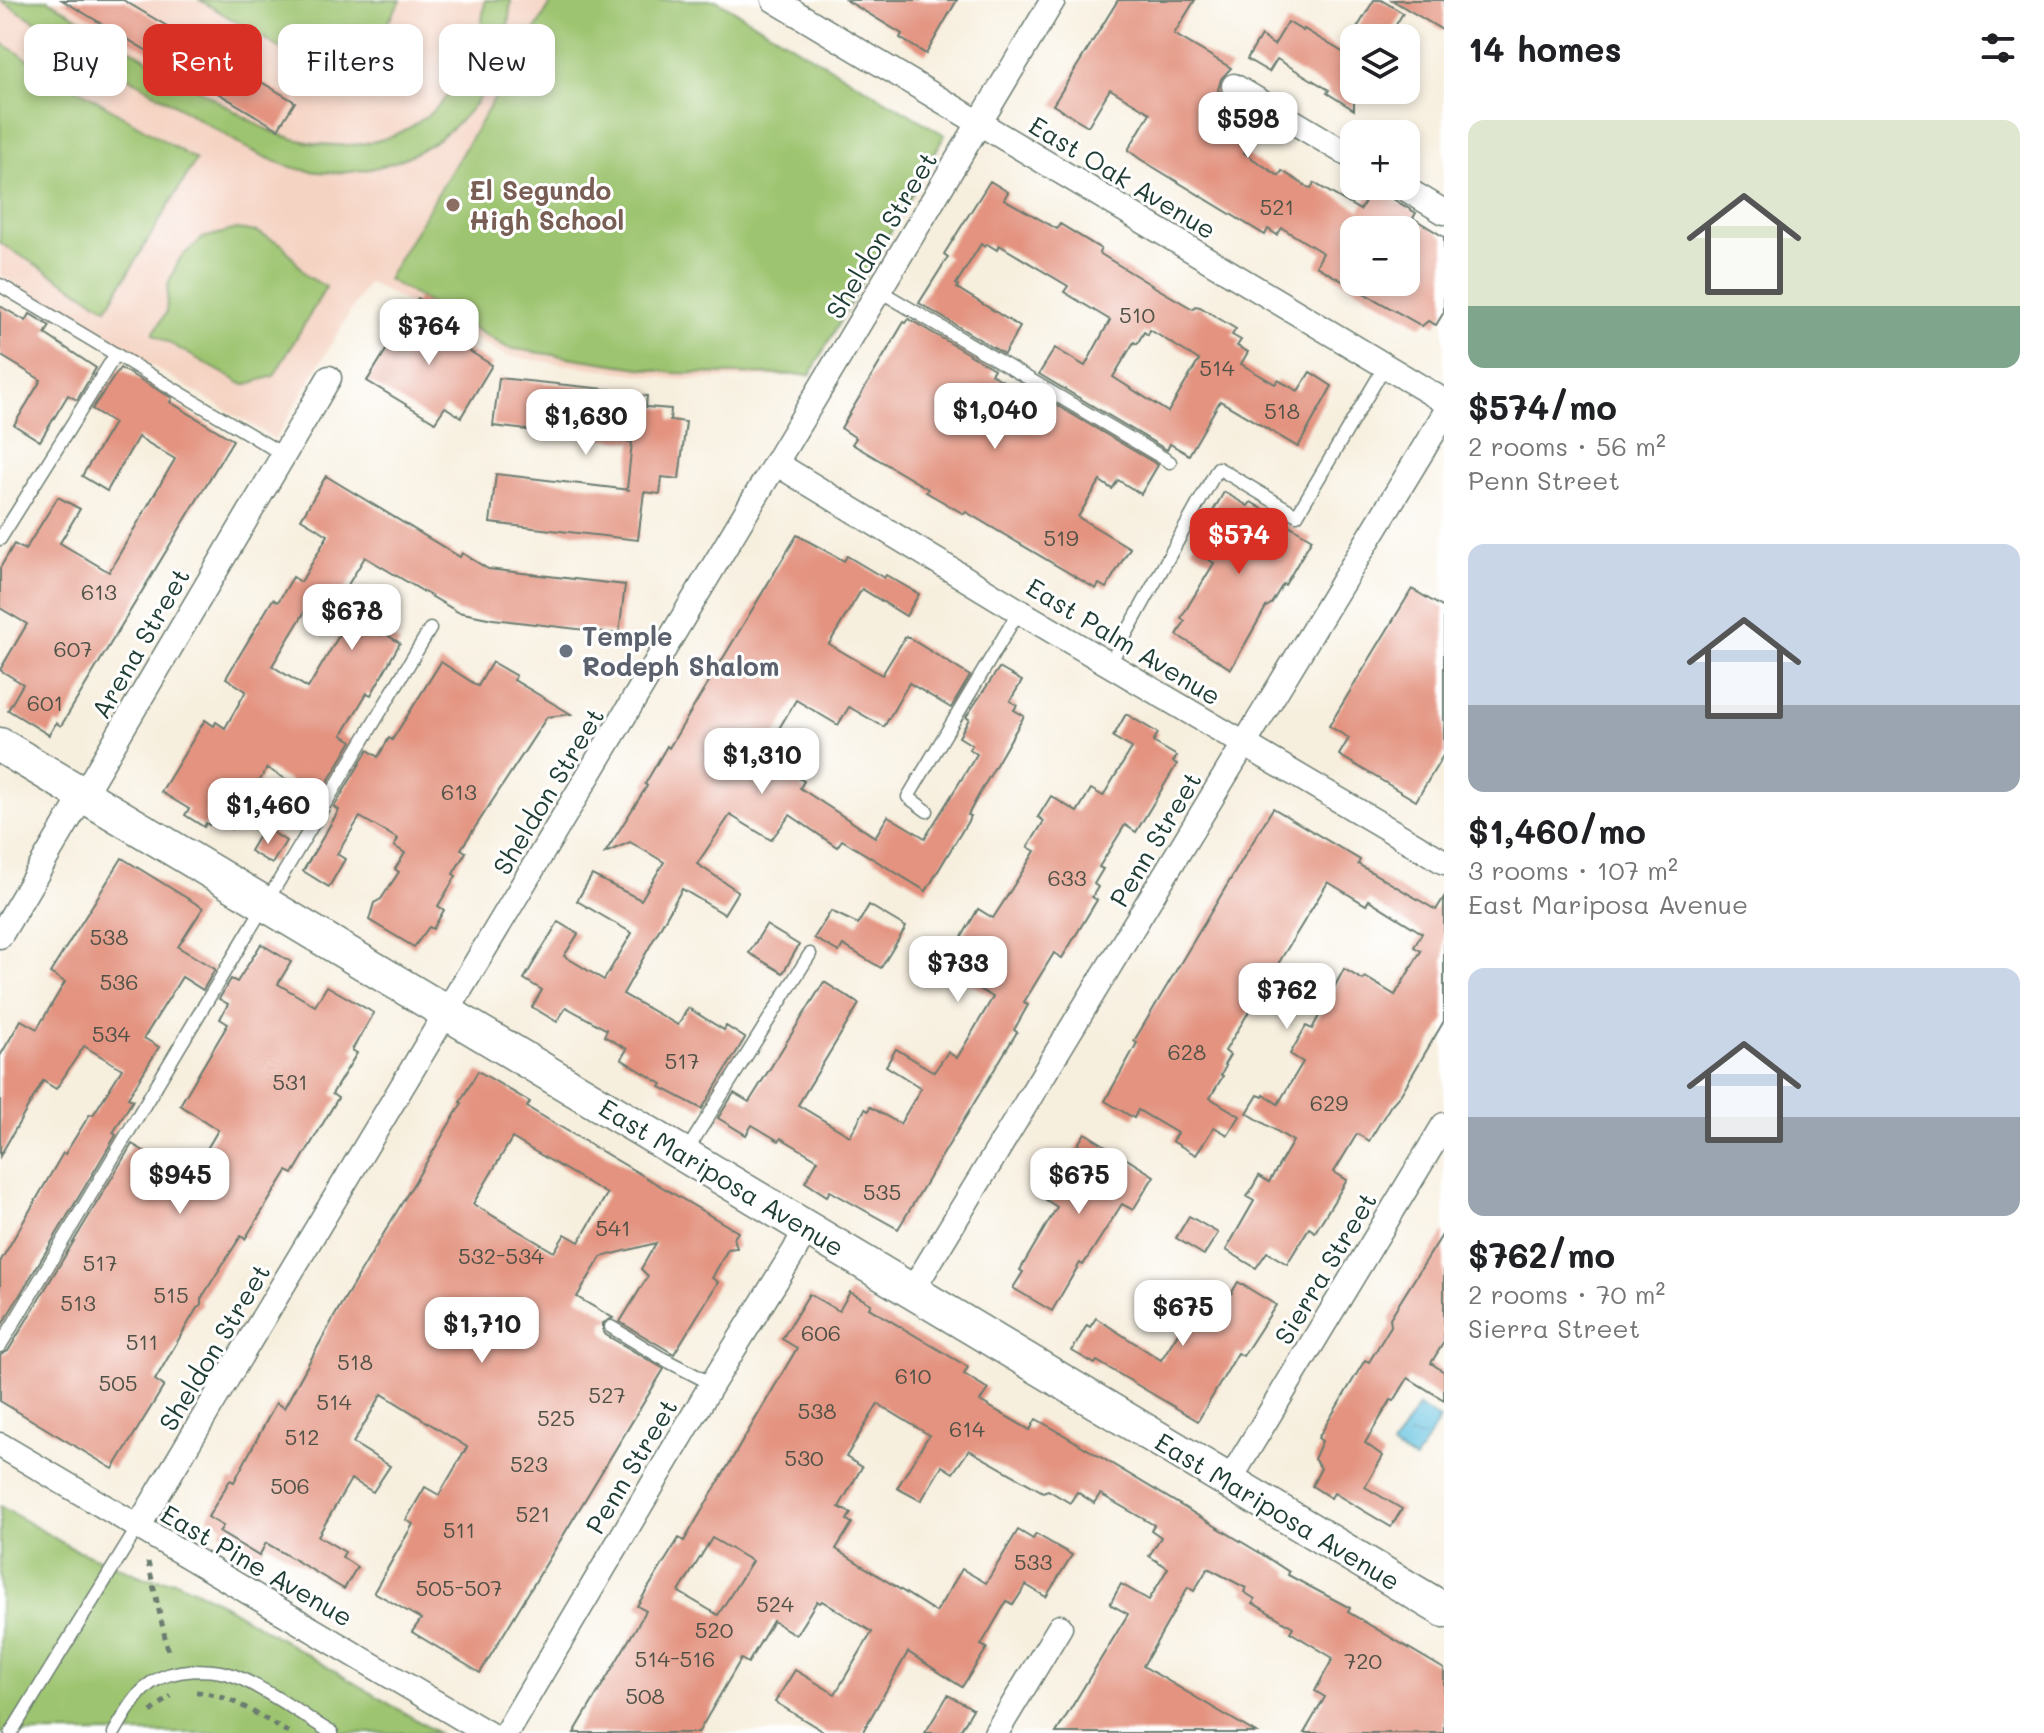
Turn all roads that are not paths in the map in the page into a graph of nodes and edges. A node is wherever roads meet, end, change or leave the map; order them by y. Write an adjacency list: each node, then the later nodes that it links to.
1 (774, 0): 4 (street, East Oak Avenue)
2 (1053, 0): 4 (street, Sheldon Street)
3 (1234, 86): 5 (street)
4 (980, 124): 9 (street, Sheldon Street); 11 (street, East Oak Avenue)
5 (1340, 150)
6 (1420, 197): 7 (street)
7 (1444, 212)
8 (0, 285): 10 (lane)
9 (880, 291): 16 (lane); 17 (street, Sheldon Street)
10 (116, 354): 15 (lane); 18 (lane)
11 (1385, 366): 13 (street, East Oak Avenue); 21 (lane)
12 (329, 378): 15 (street, Arena Street)
13 (1444, 401)
14 (1444, 415): 23 (street, Penn Street)
15 (284, 455): 24 (street, Arena Street)
16 (1170, 462)
17 (777, 464): 19 (street, East Palm Avenue); 30 (street, Sheldon Street)
18 (0, 539)
19 (1019, 611): 21 (street, East Palm Avenue); 25 (lane)
20 (430, 629): 27 (lane)
21 (1109, 665): 23 (street, East Palm Avenue)
22 (0, 745): 24 (street, East Mariposa Avenue)
23 (1244, 745): 26 (street, East Palm Avenue); 34 (street, Penn Street)
24 (84, 795): 27 (street, East Mariposa Avenue); 28 (street, Arena Street)
25 (927, 811)
26 (1444, 862)
27 (265, 903): 30 (street, East Mariposa Avenue); 36 (lane)
28 (0, 936)
29 (810, 954): 32 (lane)
30 (447, 1013): 32 (street, East Mariposa Avenue); 40 (street, Sheldon Street)
31 (1444, 1125): 39 (street, Sierra Street)
32 (684, 1155): 33 (street, East Mariposa Avenue)
33 (806, 1228): 34 (street, East Mariposa Avenue); 37 (street, Penn Street)
34 (912, 1291): 39 (street, East Mariposa Avenue)
35 (611, 1327): 37 (lane)
36 (0, 1346)
37 (712, 1384): 47 (street, Penn Street)
38 (0, 1445): 40 (street, East Pine Avenue)
39 (1229, 1481): 41 (street, East Mariposa Avenue)
40 (138, 1527): 43 (lane); 46 (street, East Pine Avenue)
41 (1444, 1610)
42 (1060, 1627): 48 (street)
43 (11, 1733)
44 (114, 1733): 45 (lane)
45 (332, 1733)
46 (487, 1733)
47 (506, 1733)
48 (996, 1733)

